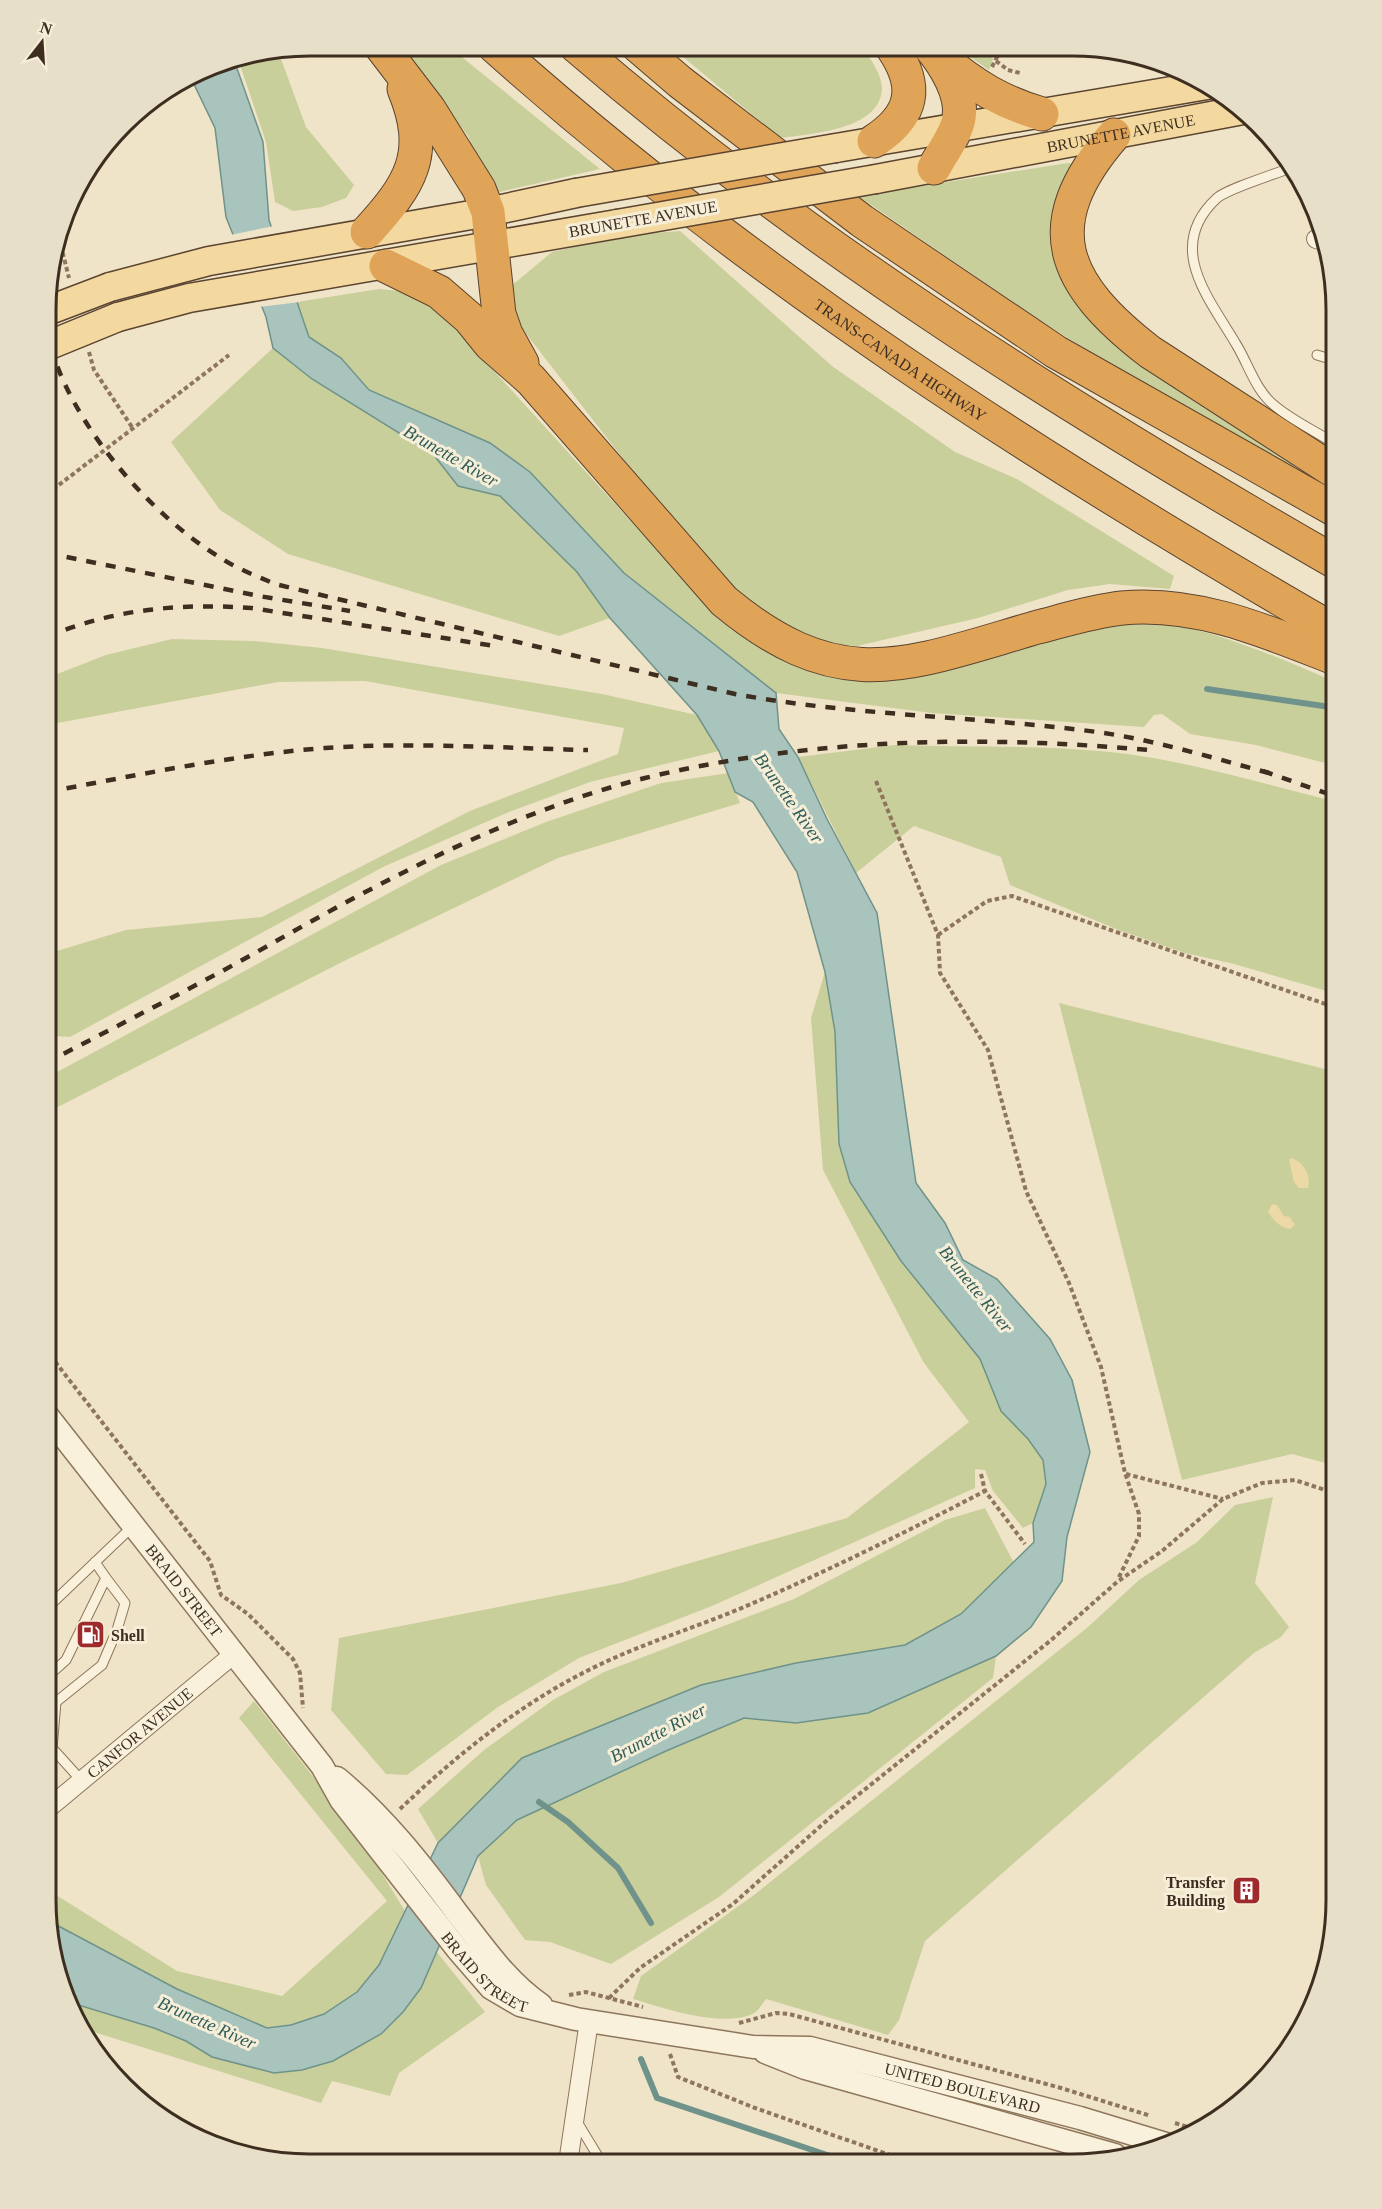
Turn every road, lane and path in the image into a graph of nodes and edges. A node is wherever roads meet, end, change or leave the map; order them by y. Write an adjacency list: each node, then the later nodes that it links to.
1 (387, 56): 20 (highway)
2 (388, 56): 19 (highway)
3 (506, 56): 36 (highway, TRANS-CANADA HIGHWAY)
4 (588, 56): 35 (highway)
5 (650, 56): 34 (highway)
6 (899, 56): 16 (highway)
7 (936, 56): 14 (highway)
8 (941, 56): 13 (highway)
9 (996, 61): 10 (path)
10 (1020, 73)
11 (1194, 87): 13 (main road, BRUNETTE AVENUE)
12 (1232, 112): 15 (main road, BRUNETTE AVENUE)
13 (1042, 114): 14 (main road, BRUNETTE AVENUE)
14 (955, 128): 16 (main road, BRUNETTE AVENUE); 17 (highway)
15 (1114, 135): 17 (main road, BRUNETTE AVENUE); 32 (highway)
16 (874, 141): 19 (main road, BRUNETTE AVENUE, bridge)
17 (934, 168): 21 (main road, BRUNETTE AVENUE, bridge)
18 (1285, 170): 31 (lane)
19 (488, 212): 20 (main road, BRUNETTE AVENUE); 21 (highway)
20 (367, 232): 23 (main road, BRUNETTE AVENUE, bridge)
21 (493, 246): 22 (main road, BRUNETTE AVENUE); 29 (highway)
22 (386, 266): 24 (main road, BRUNETTE AVENUE, bridge); 29 (highway)
23 (56, 308)
24 (56, 342)
25 (230, 355): 30 (path)
26 (1317, 355): 27 (lane)
27 (1326, 358)
28 (94, 370): 30 (path)
29 (531, 380): 37 (highway)
30 (132, 428): 33 (path)
31 (1326, 438)
32 (1326, 466)
33 (56, 487)
34 (1326, 505)
35 (1326, 557)
36 (1326, 626)
37 (1326, 655)
38 (876, 781): 39 (path)
39 (938, 935): 40 (path); 43 (path)
40 (1326, 1004)
41 (56, 1363): 57 (path)
42 (56, 1427): 48 (street, BRAID STREET)
43 (1125, 1473): 47 (path); 52 (path)
44 (981, 1474): 45 (path)
45 (985, 1491): 49 (path); 62 (path)
46 (1326, 1491): 47 (path)
47 (1223, 1499): 52 (path)
48 (133, 1526): 50 (lane); 54 (street, BRAID STREET)
49 (1025, 1544)
50 (95, 1562): 51 (lane); 53 (lane)
51 (106, 1578): 55 (lane); 56 (lane)
52 (1117, 1582): 64 (path)
53 (56, 1599)
54 (234, 1654): 59 (street, BRAID STREET); 60 (street, CANFOR AVENUE)
55 (56, 1669)
56 (56, 1702)
57 (306, 1714)
58 (56, 1756): 60 (lane)
59 (322, 1766): 62 (street, BRAID STREET); 66 (street, BRAID STREET)
60 (81, 1779): 61 (street, CANFOR AVENUE)
61 (56, 1801)
62 (384, 1822): 66 (street, BRAID STREET)
63 (586, 1992): 64 (path)
64 (610, 1998): 65 (path); 67 (path)
65 (650, 2009)
66 (555, 2014): 67 (street, BRAID STREET)
67 (589, 2021): 69 (street, UNITED BOULEVARD); 72 (street)
68 (735, 2023): 71 (path)
69 (675, 2034): 70 (street, UNITED BOULEVARD); 79 (path)
70 (753, 2047): 75 (street, UNITED BOULEVARD); 76 (street, UNITED BOULEVARD)
71 (1152, 2116)
72 (574, 2118): 77 (street); 78 (lane)
73 (1164, 2120): 74 (path)
74 (1186, 2127)
75 (1153, 2140)
76 (1100, 2152)
77 (569, 2154)
78 (596, 2154)
79 (887, 2154)

